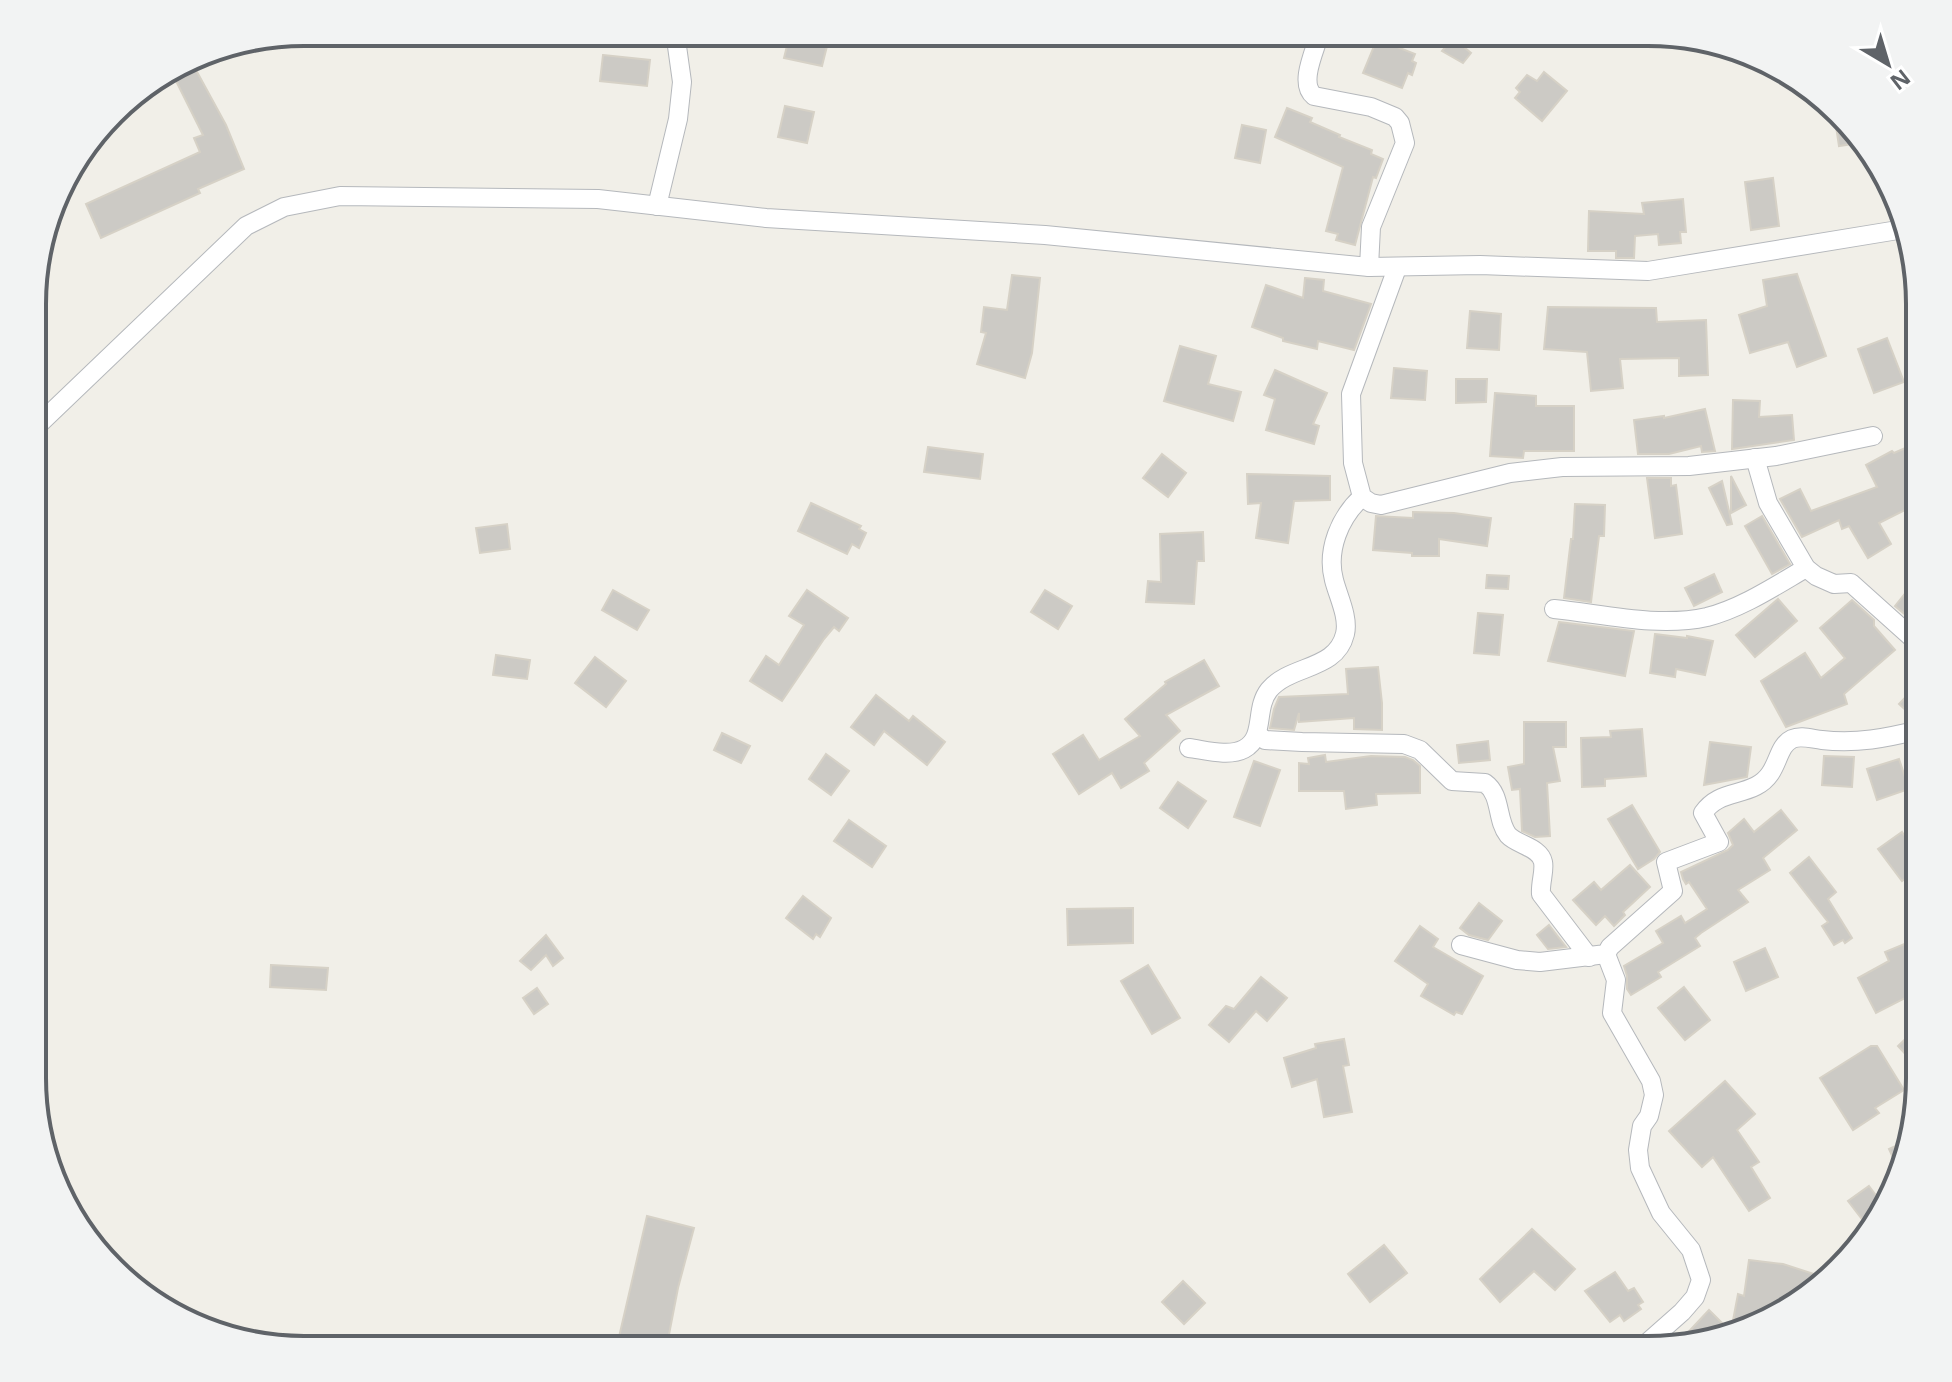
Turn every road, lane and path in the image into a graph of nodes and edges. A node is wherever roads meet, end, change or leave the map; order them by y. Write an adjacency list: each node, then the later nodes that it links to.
1 (677, 46): 3 (street)
2 (1316, 47): 5 (street)
3 (657, 206): 5 (street); 7 (street)
4 (1895, 230): 6 (street)
5 (1369, 267): 6 (street)
6 (1397, 268): 10 (street)
7 (46, 417)
8 (1873, 436): 9 (street)
9 (1755, 458): 10 (street); 11 (street)
10 (1362, 497): 15 (street)
11 (1806, 568): 12 (street); 13 (street)
12 (1554, 609)
13 (1905, 631)
14 (1905, 734): 18 (street)
15 (1258, 735): 16 (street); 18 (street)
16 (1189, 748)
17 (1461, 945): 18 (street)
18 (1598, 955): 19 (street)
19 (1655, 1336)

